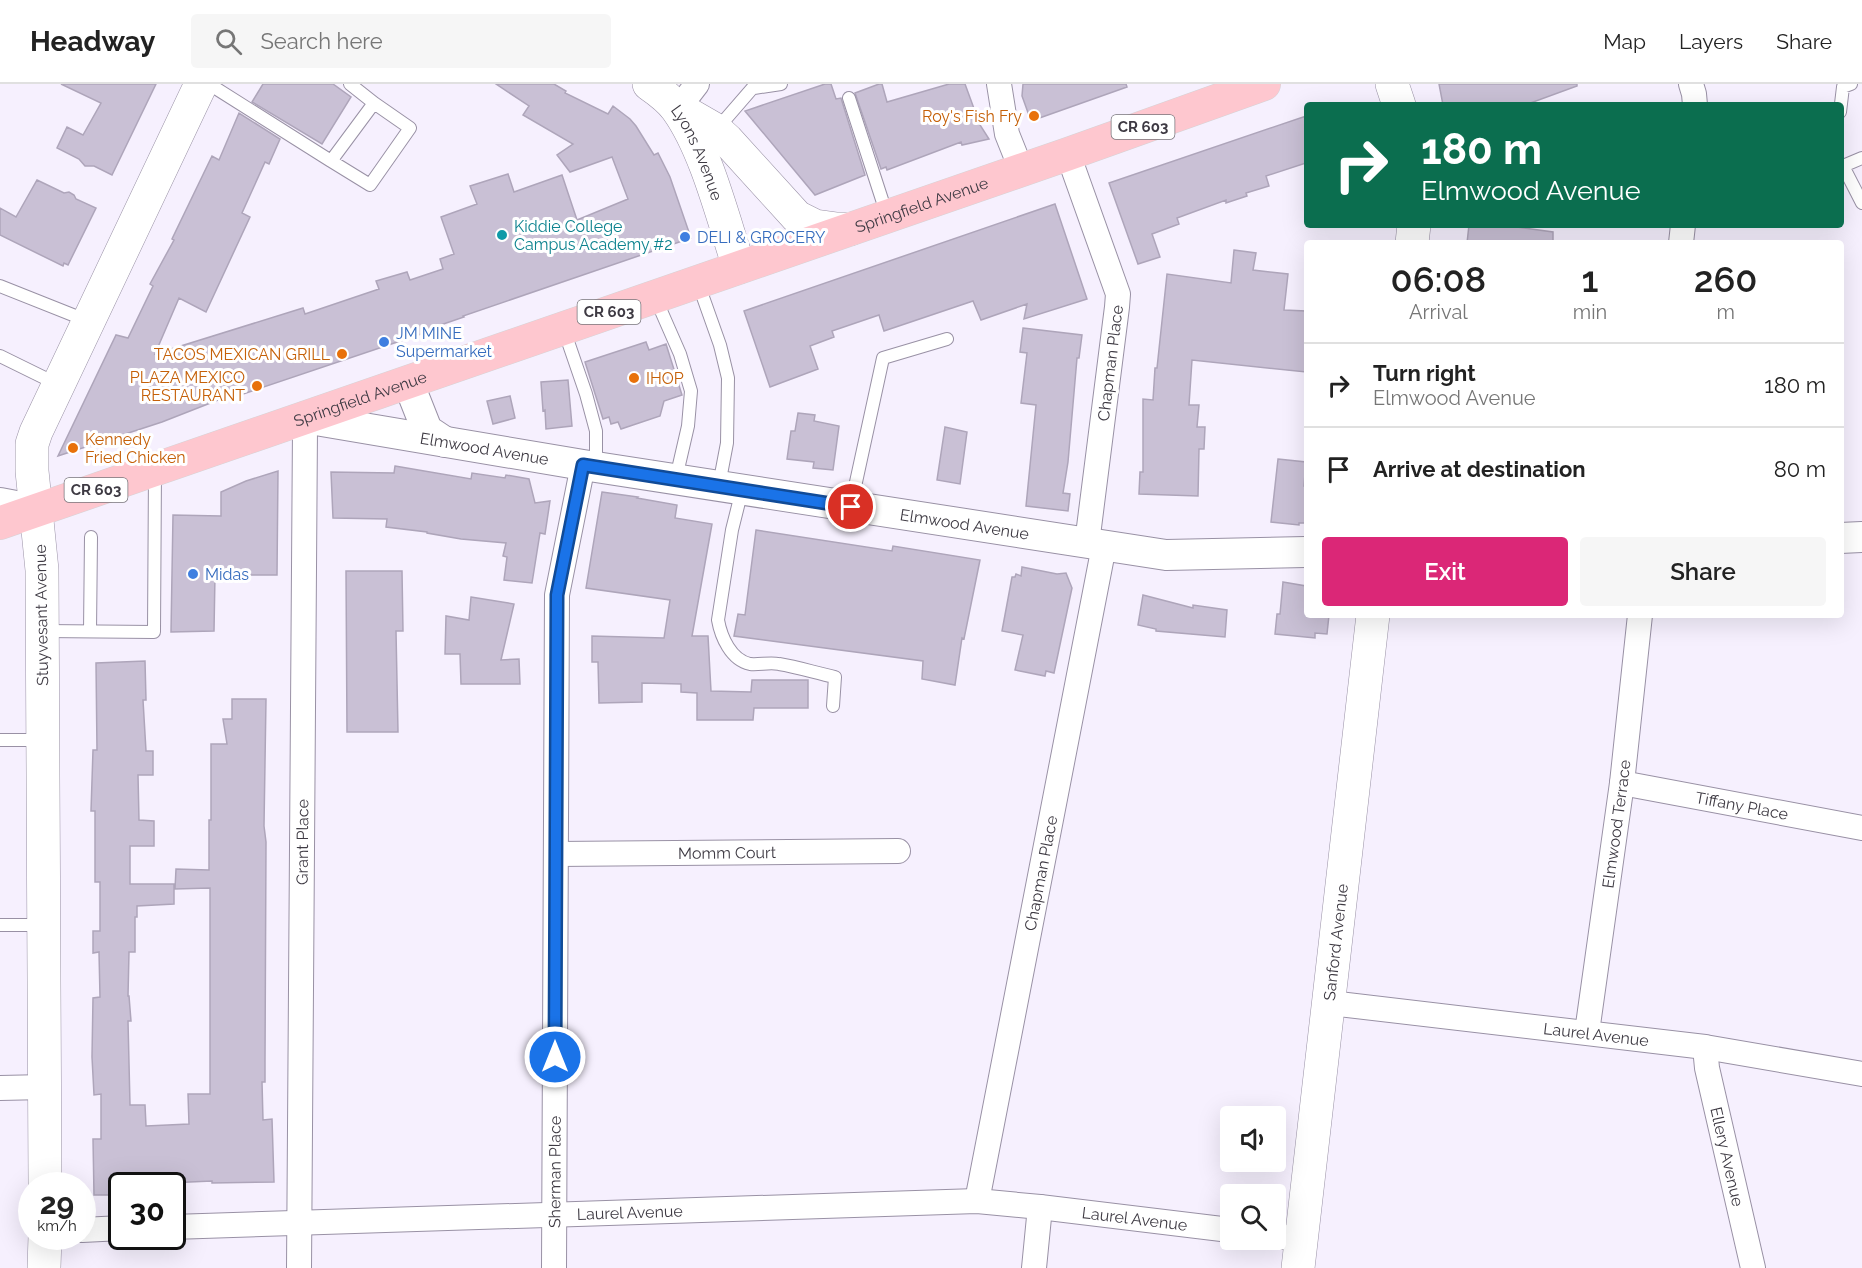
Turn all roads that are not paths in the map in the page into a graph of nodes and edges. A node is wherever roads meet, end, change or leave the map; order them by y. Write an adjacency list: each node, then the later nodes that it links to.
1 (201, 84): 33 (main road, Stuyvesant Avenue)
2 (209, 84): 22 (lane)
3 (350, 84): 18 (lane)
4 (649, 84): 13 (main road, Lyons Avenue)
5 (781, 84): 11 (lane)
6 (999, 84): 25 (street)
7 (1264, 84): 12 (main road, Springfield Avenue / CR 603)
8 (1392, 84): 15 (main road)
9 (1691, 84): 16 (street)
10 (1851, 84): 17 (lane)
11 (755, 86): 19 (lane)
12 (1227, 90): 20 (main road, Springfield Avenue / CR 603)
13 (686, 96): 19 (main road); 29 (main road, Lyons Avenue)
14 (849, 98): 27 (lane)
15 (1398, 102)
16 (1695, 102)
17 (1842, 102)
18 (374, 103): 22 (lane); 22 (lane)
19 (716, 130): 28 (main road)
20 (1068, 154): 25 (main road, Springfield Avenue / CR 603); 52 (street, Chapman Place)
21 (1862, 158): 23 (lane)
22 (332, 161)
23 (1844, 161)
24 (1844, 165): 26 (lane)
25 (1021, 169): 27 (main road, Springfield Avenue / CR 603)
26 (1862, 202)
27 (887, 216): 28 (main road, Springfield Avenue / CR 603)
28 (850, 229): 29 (main road, Springfield Avenue / CR 603)
29 (739, 267): 30 (main road, Springfield Avenue / CR 603)
30 (698, 281): 32 (main road, Springfield Avenue / CR 603); 44 (lane)
31 (0, 286): 33 (lane)
32 (655, 296): 34 (main road, Springfield Avenue / CR 603); 43 (lane)
33 (88, 321): 38 (main road, Stuyvesant Avenue)
34 (563, 328): 37 (main road, Springfield Avenue / CR 603); 41 (lane)
35 (947, 339): 46 (lane)
36 (0, 356): 38 (lane)
37 (408, 382): 39 (main road, Springfield Avenue / CR 603); 40 (street)
38 (58, 385): 47 (main road, Stuyvesant Avenue)
39 (304, 417): 40 (street, Elmwood Avenue); 42 (main road, Springfield Avenue / CR 603); 77 (street, Grant Place)
40 (445, 442): 41 (street, Elmwood Avenue)
41 (589, 466): 43 (street, Elmwood Avenue); 64 (street, Sherman Place)
42 (155, 470): 47 (main road, Springfield Avenue / CR 603); 57 (lane)
43 (676, 480): 44 (street, Elmwood Avenue)
44 (730, 488): 46 (street, Elmwood Avenue); 58 (lane)
45 (0, 503): 47 (street)
46 (851, 507): 52 (street, Elmwood Avenue)
47 (37, 510): 48 (main road, Springfield Avenue / CR 603); 56 (main road, Stuyvesant Avenue)
48 (0, 523)
49 (91, 537): 57 (lane)
50 (1862, 537): 51 (street)
51 (1844, 538)
52 (1096, 544): 53 (street, Elmwood Avenue); 74 (street, Chapman Place)
53 (1304, 552)
54 (1373, 618): 67 (main road, Sanford Avenue)
55 (1640, 618): 61 (street, Elmwood Terrace)
56 (42, 631): 57 (lane); 60 (main road, Stuyvesant Avenue)
57 (90, 631)
58 (833, 706)
59 (0, 740): 60 (lane)
60 (43, 740): 66 (main road, Stuyvesant Avenue)
61 (1622, 783): 62 (street, Tiffany Place); 68 (street, Elmwood Terrace)
62 (1862, 828)
63 (898, 851): 64 (street, Momm Court)
64 (556, 854): 76 (street, Sherman Place)
65 (0, 925): 66 (lane)
66 (44, 925): 71 (main road, Stuyvesant Avenue)
67 (1330, 1003): 68 (street, Laurel Avenue); 80 (main road, Sanford Avenue)
68 (1587, 1032): 69 (street, Laurel Avenue)
69 (1705, 1047): 70 (street, Laurel Avenue); 86 (street, Ellery Avenue)
70 (1862, 1074)
71 (45, 1087): 72 (street); 73 (main road, Stuyvesant Avenue)
72 (0, 1088)
73 (45, 1172)
74 (977, 1201): 75 (street, Laurel Avenue); 76 (street, Laurel Avenue)
75 (1040, 1207): 79 (street, Laurel Avenue); 85 (street)
76 (554, 1215): 77 (street, Laurel Avenue); 84 (street, Sherman Place)
77 (300, 1223): 78 (street, Laurel Avenue); 83 (street, Grant Place)
78 (186, 1227)
79 (1220, 1229)
80 (1291, 1247)
81 (45, 1250): 82 (main road)
82 (44, 1268)
83 (299, 1268)
84 (554, 1268)
85 (1034, 1268)
86 (1753, 1268)

